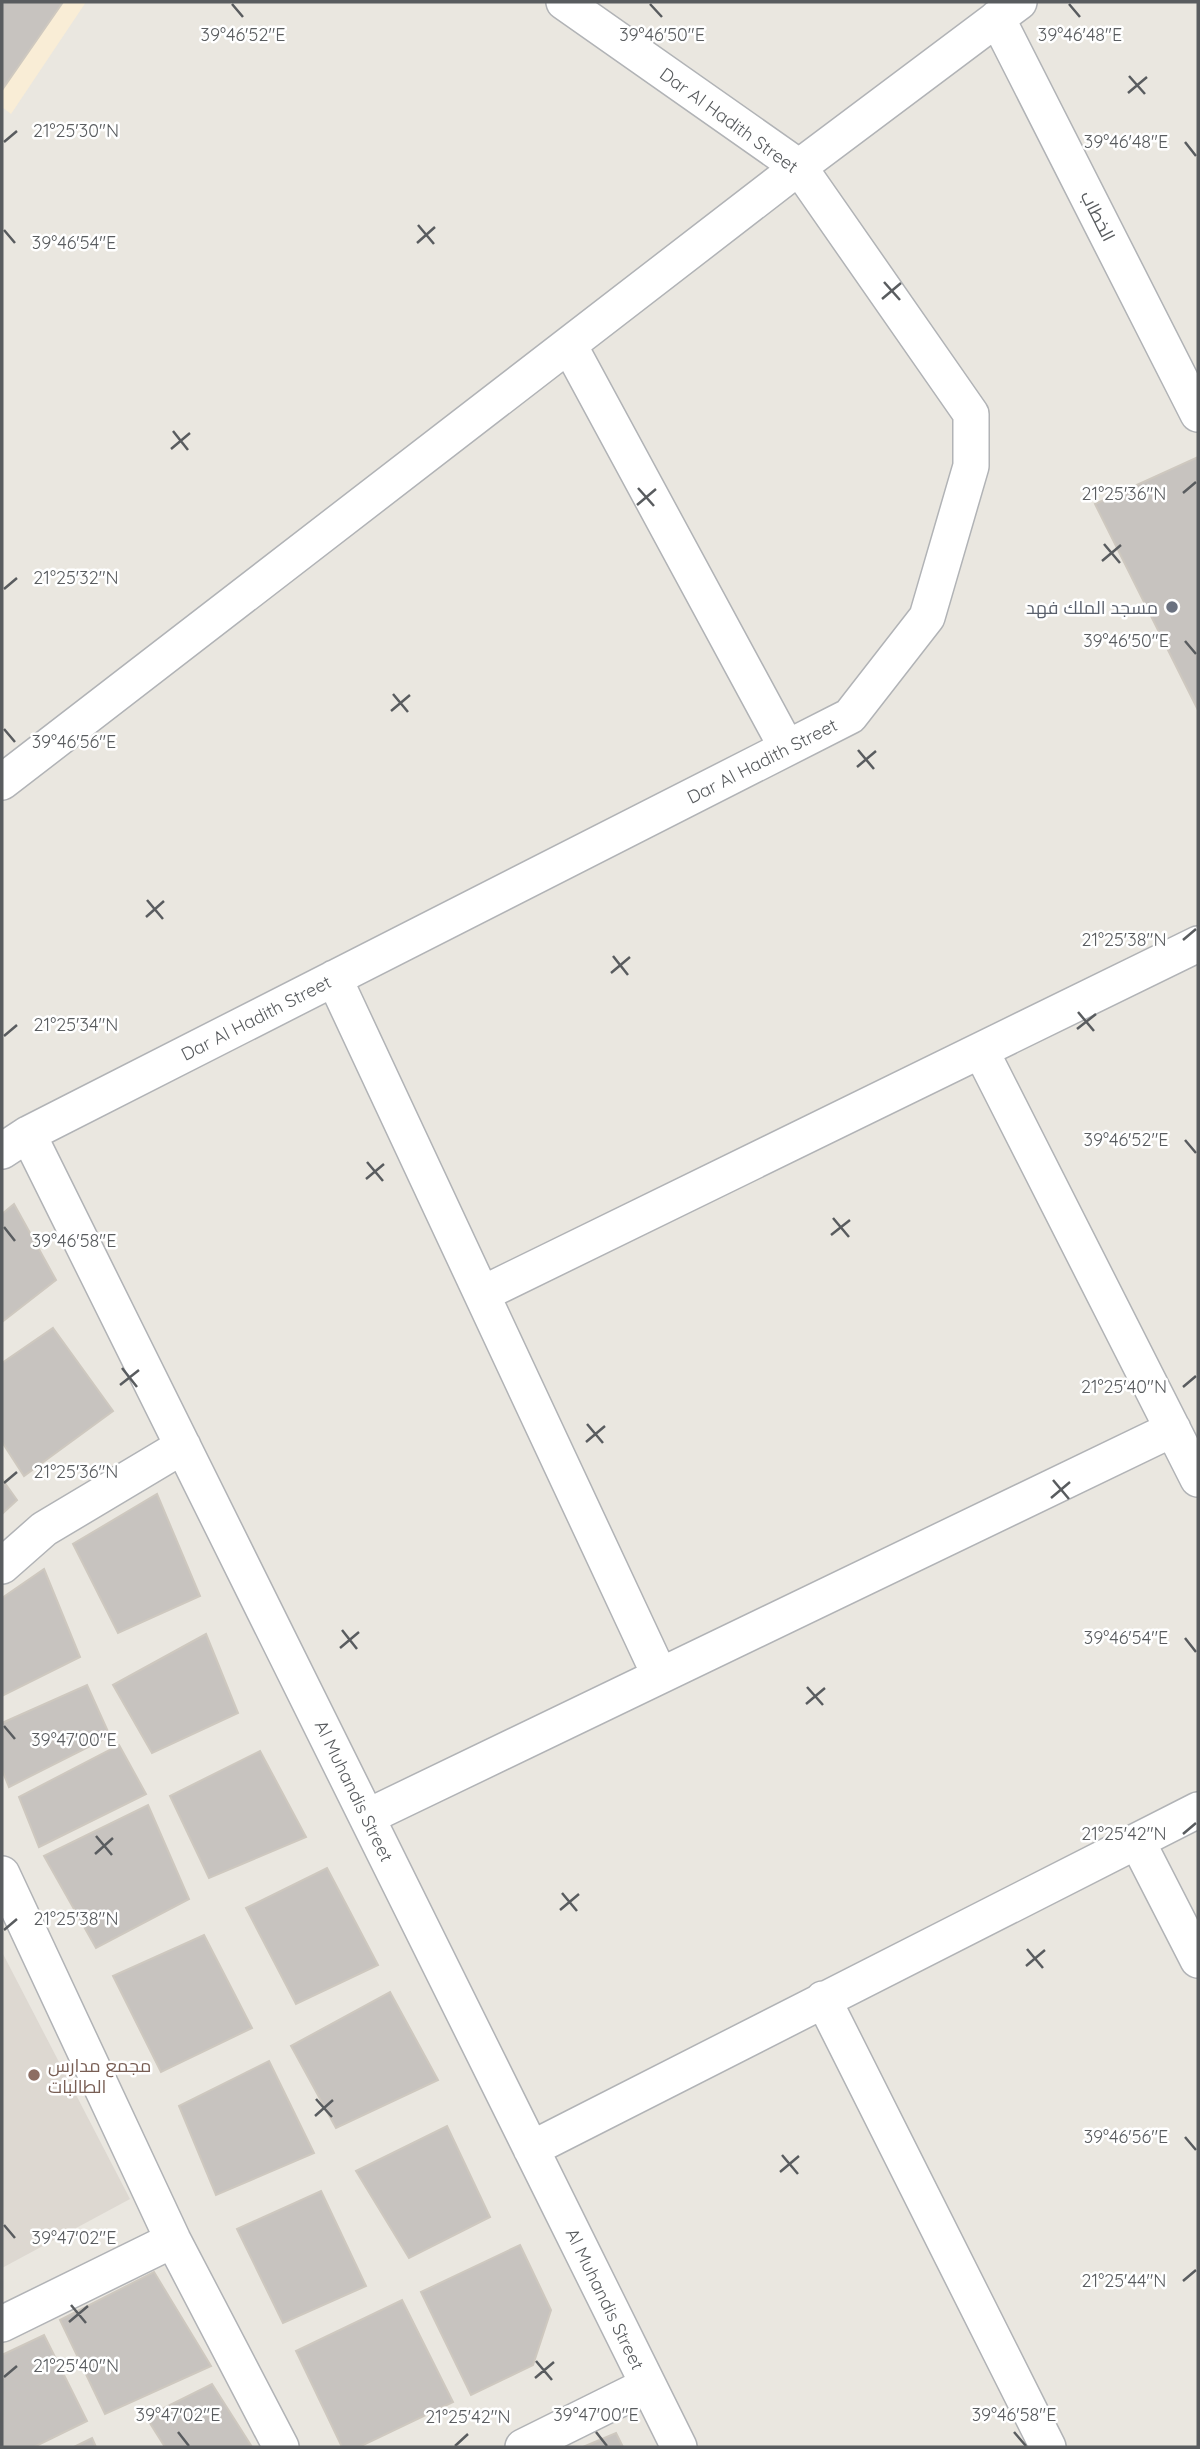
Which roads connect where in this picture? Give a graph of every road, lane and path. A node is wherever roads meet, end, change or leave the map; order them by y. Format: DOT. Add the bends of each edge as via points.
graph roads {
  1 [pos="564,2"];
  2 [pos="1008,10"];
  3 [pos="799,167"];
  4 [pos="569,345"];
  5 [pos="1198,414"];
  6 [pos="787,748"];
  7 [pos="2,782"];
  8 [pos="1198,944"];
  9 [pos="334,978"];
  10 [pos="981,1051"];
  11 [pos="15,1143"];
  12 [pos="482,1294"];
  13 [pos="1173,1429"];
  14 [pos="183,1446"];
  15 [pos="1198,1479"];
  16 [pos="2,1566"];
  17 [pos="660,1676"];
  18 [pos="1198,1810"];
  19 [pos="367,1817"];
  20 [pos="1137,1841"];
  21 [pos="2,1874"];
  22 [pos="1198,1960"];
  23 [pos="822,1999"];
  24 [pos="531,2149"];
  25 [pos="173,2239"];
  26 [pos="2,2324"];
  27 [pos="648,2385"];
  28 [pos="281,2447"];
  29 [pos="523,2447"];
  30 [pos="679,2447"];
  31 [pos="1048,2447"];
  1 -- 3 [label="street, Dar Al Hadith Street"];
  2 -- 3 [label="street"];
  2 -- 5 [label="street, الخطاب"];
  3 -- 4 [label="street"];
  3 -- 6 [label="street, Dar Al Hadith Street" via="971,414 971,466 927,617 850,716"];
  4 -- 6 [label="street"];
  4 -- 7 [label="street"];
  6 -- 9 [label="street, Dar Al Hadith Street"];
  8 -- 10 [label="street"];
  9 -- 11 [label="street, Dar Al Hadith Street"];
  9 -- 12 [label="street"];
  10 -- 12 [label="street"];
  10 -- 13 [label="street"];
  11 -- 14 [label="street, Al Muhandis Street"];
  12 -- 17 [label="street"];
  13 -- 15 [label="street"];
  13 -- 17 [label="street"];
  14 -- 16 [label="street" via="44,1529"];
  14 -- 19 [label="street, Al Muhandis Street"];
  17 -- 19 [label="street"];
  18 -- 20 [label="street"];
  19 -- 24 [label="street, Al Muhandis Street"];
  20 -- 22 [label="street"];
  20 -- 23 [label="street"];
  21 -- 25 [label="street"];
  23 -- 24 [label="street"];
  23 -- 31 [label="street"];
  24 -- 27 [label="street, Al Muhandis Street"];
  25 -- 26 [label="street"];
  25 -- 28 [label="street"];
  27 -- 29 [label="street"];
  27 -- 30 [label="street, Al Muhandis Street"];
}
